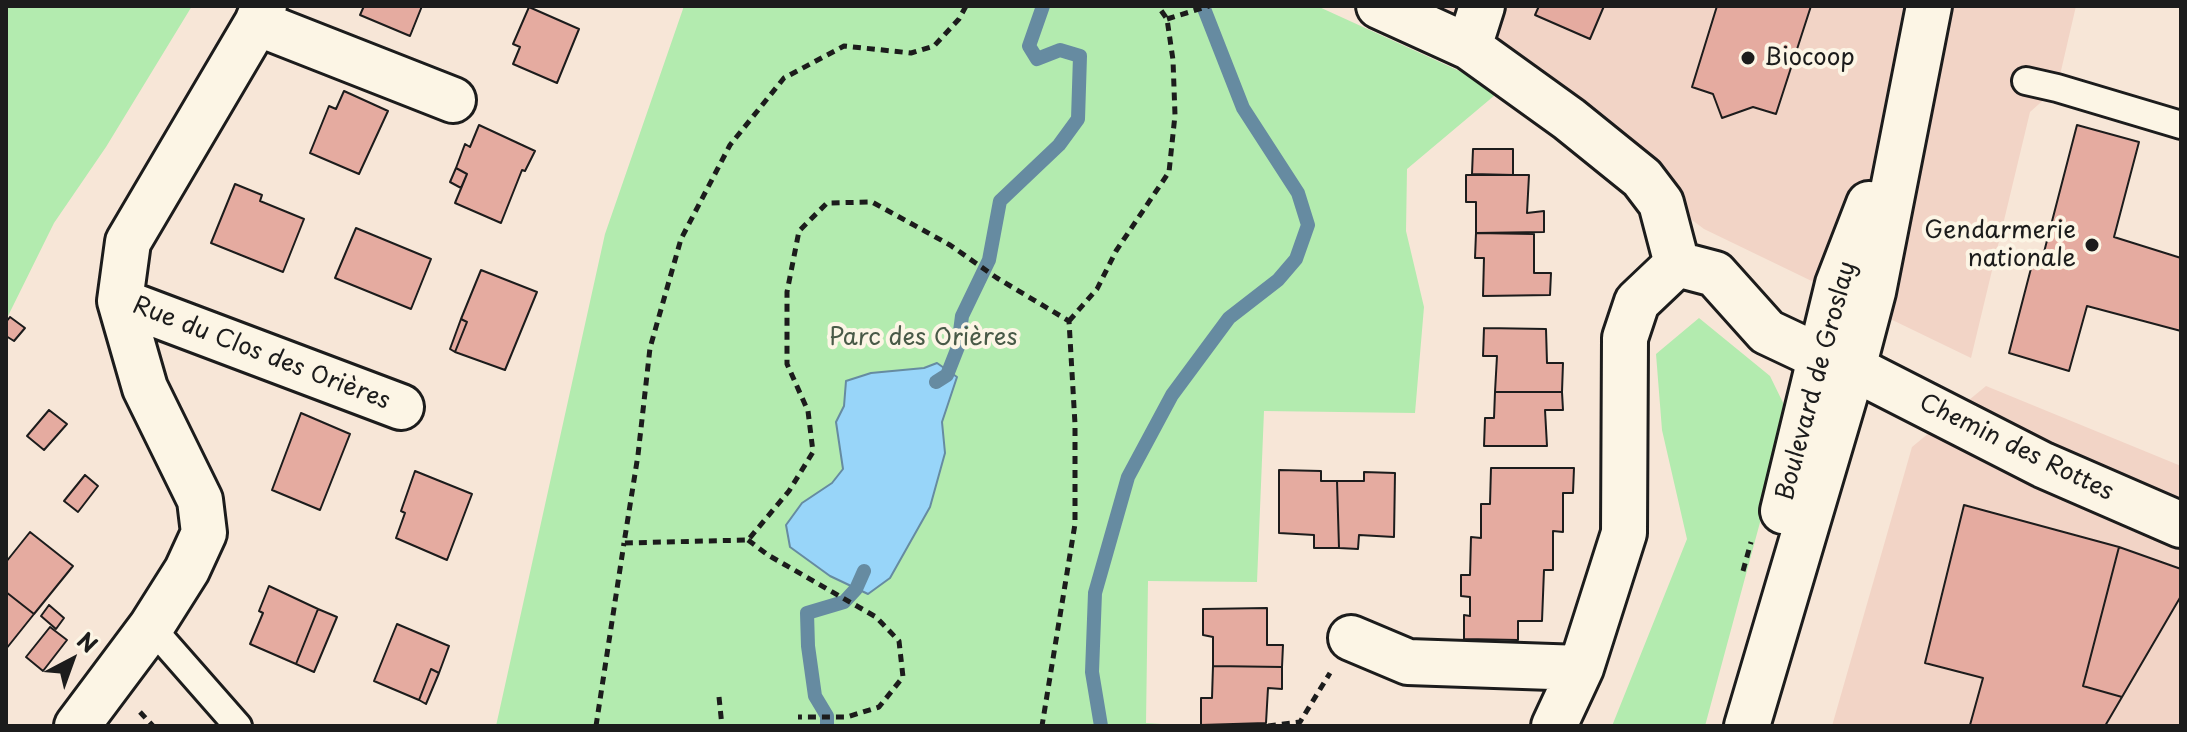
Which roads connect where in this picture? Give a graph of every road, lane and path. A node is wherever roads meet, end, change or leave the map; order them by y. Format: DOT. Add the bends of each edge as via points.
graph roads {
  1 [pos="966,6"];
  2 [pos="1158,6"];
  3 [pos="1209,6"];
  4 [pos="1379,6"];
  5 [pos="1929,6"];
  6 [pos="260,15"];
  7 [pos="1167,19"];
  8 [pos="1475,26"];
  9 [pos="2026,81"];
  10 [pos="453,100"];
  11 [pos="2181,125"];
  12 [pos="1677,264"];
  13 [pos="120,301"];
  14 [pos="1069,321"];
  15 [pos="1837,362"];
  16 [pos="401,407"];
  17 [pos="2181,525"];
  18 [pos="748,540"];
  19 [pos="624,543"];
  20 [pos="151,627"];
  21 [pos="1351,638"];
  22 [pos="1581,668"];
  23 [pos="719,697"];
  24 [pos="798,717"];
  25 [pos="77,726"];
  26 [pos="238,726"];
  27 [pos="596,726"];
  28 [pos="722,726"];
  29 [pos="1042,726"];
  30 [pos="1268,726"];
  31 [pos="1554,726"];
  32 [pos="1747,726"];
  1 -- 19 [label="path" via="934,46 911,53 844,46 784,78 730,145 681,239 650,348"];
  2 -- 7 [label="path"];
  3 -- 7 [label="path"];
  4 -- 8 [label="street"];
  5 -- 15 [label="street, Boulevard de Groslay" via="1873,292"];
  6 -- 10 [label="street, Rue du Clos des Orières"];
  6 -- 13 [label="street, Rue du Clos des Orières" via="128,242"];
  7 -- 14 [label="path" via="1175,115 1169,172 1097,289"];
  8 -- 12 [label="street" via="1569,119 1642,178 1661,203"];
  9 -- 11 [label="lane"];
  12 -- 15 [label="street, Chemin des Rottes" via="1715,274 1767,332"];
  12 -- 22 [label="street" via="1637,302 1625,338 1624,533"];
  13 -- 16 [label="street, Rue du Clos des Orières"];
  13 -- 20 [label="street, Rue du Clos des Orières" via="145,388 200,500 203,522 204,533 187,570"];
  14 -- 18 [label="path" via="872,202 827,203 799,231 787,292 787,364 808,411 813,452"];
  14 -- 29 [label="path" via="1075,524"];
  15 -- 17 [label="street, Chemin des Rottes" via="2043,465"];
  15 -- 32 [label="street, Boulevard de Groslay"];
  18 -- 19 [label="path"];
  18 -- 24 [label="path" via="876,617 899,641 903,677 879,707 847,717"];
  19 -- 27 [label="path"];
  20 -- 25 [label="street, Rue du Clos des Orières"];
  20 -- 26 [label="lane"];
  21 -- 22 [label="street" via="1408,662"];
  21 -- 30 [label="path" via="1300,722"];
  22 -- 31 [label="street"];
  23 -- 28 [label="path"];
}
